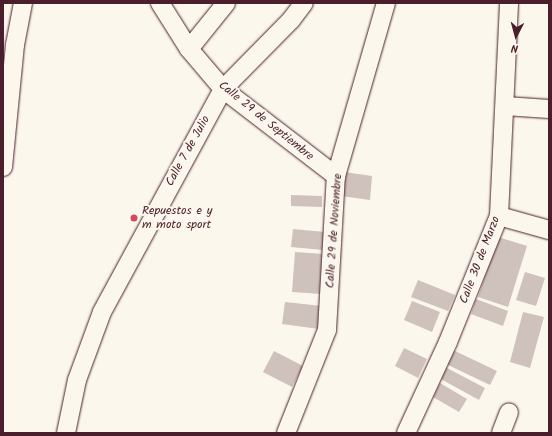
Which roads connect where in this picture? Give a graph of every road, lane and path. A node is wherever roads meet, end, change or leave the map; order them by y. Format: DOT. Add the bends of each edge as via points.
graph roads {
  1 [pos="23,3"];
  2 [pos="160,3"];
  3 [pos="226,3"];
  4 [pos="304,3"];
  5 [pos="386,3"];
  6 [pos="509,3"];
  7 [pos="189,49"];
  8 [pos="223,89"];
  9 [pos="505,106"];
  10 [pos="549,109"];
  11 [pos="3,167"];
  12 [pos="336,176"];
  13 [pos="499,216"];
  14 [pos="549,230"];
  15 [pos="509,412"];
  16 [pos="66,433"];
  17 [pos="286,433"];
  18 [pos="406,433"];
  19 [pos="501,433"];
  1 -- 11 [label="street" via="15,44"];
  2 -- 7 [label="street, Calle 29 de Septiembre"];
  3 -- 7 [label="street"];
  4 -- 8 [label="street, Calle 7 de Julio" via="291,20"];
  5 -- 12 [label="street, Calle 29 de Noviembre"];
  6 -- 9 [label="street, Calle 30 de Marzo"];
  7 -- 8 [label="street, Calle 29 de Septiembre"];
  8 -- 12 [label="street, Calle 29 de Septiembre"];
  8 -- 16 [label="street, Calle 7 de Julio" via="102,312 77,380"];
  9 -- 10 [label="street"];
  9 -- 13 [label="street, Calle 30 de Marzo"];
  12 -- 17 [label="street, Calle 29 de Noviembre" via="328,330"];
  13 -- 14 [label="street"];
  13 -- 18 [label="street, Calle 30 de Marzo" via="448,342"];
  15 -- 19 [label="street"];
}
